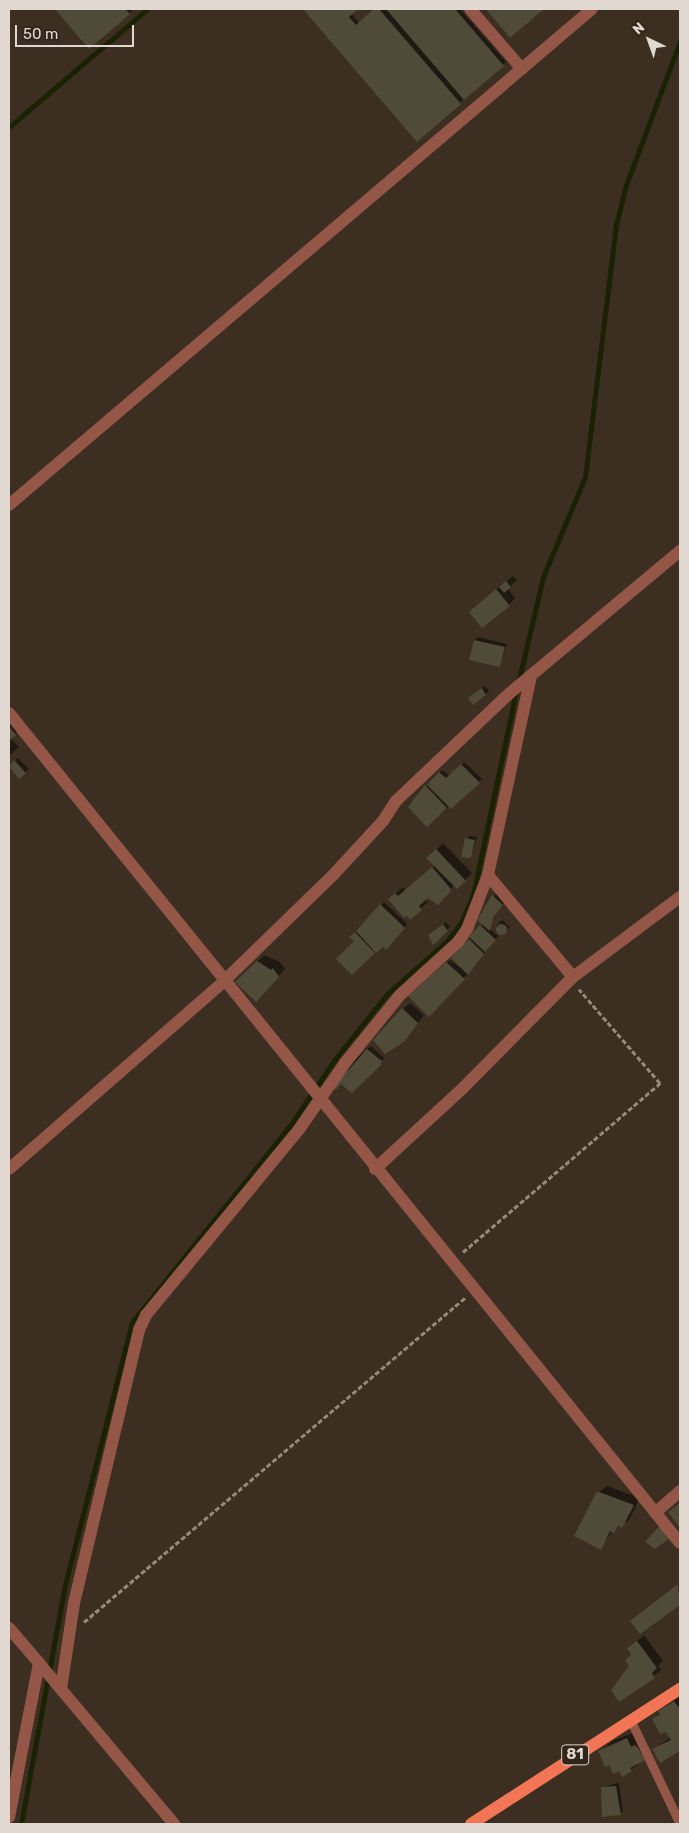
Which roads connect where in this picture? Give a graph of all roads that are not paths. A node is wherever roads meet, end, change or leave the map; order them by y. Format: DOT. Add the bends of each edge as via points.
graph roads {
  1 [pos="470,9"];
  2 [pos="592,9"];
  3 [pos="522,70"];
  4 [pos="9,505"];
  5 [pos="680,551"];
  6 [pos="528,679"];
  7 [pos="9,713"];
  8 [pos="488,875"];
  9 [pos="680,896"];
  10 [pos="573,977"];
  11 [pos="223,982"];
  12 [pos="315,1094"];
  13 [pos="376,1168"];
  14 [pos="9,1169"];
  15 [pos="680,1491"];
  16 [pos="656,1512"];
  17 [pos="680,1542"];
  18 [pos="9,1628"];
  19 [pos="40,1665"];
  20 [pos="57,1684"];
  21 [pos="680,1689"];
  22 [pos="630,1720"];
  23 [pos="9,1817"];
  24 [pos="174,1824"];
  25 [pos="471,1824"];
  26 [pos="680,1824"];
  1 -- 3 [label="street"];
  2 -- 3 [label="street"];
  3 -- 4 [label="street"];
  5 -- 6 [label="street"];
  6 -- 8 [label="street"];
  6 -- 11 [label="street" via="510,692 396,801 383,821 334,874"];
  7 -- 11 [label="street"];
  8 -- 10 [label="street"];
  8 -- 12 [label="street" via="467,929 458,942 400,995"];
  9 -- 10 [label="street"];
  10 -- 13 [label="street" via="462,1089"];
  11 -- 12 [label="street"];
  11 -- 14 [label="street"];
  12 -- 13 [label="street"];
  12 -- 20 [label="street" via="146,1315 139,1330"];
  13 -- 16 [label="street"];
  15 -- 16 [label="street"];
  16 -- 17 [label="street"];
  18 -- 19 [label="street"];
  19 -- 20 [label="street"];
  19 -- 23 [label="street"];
  20 -- 24 [label="street"];
  21 -- 22 [label="main road, 81"];
  22 -- 25 [label="main road, 81"];
  22 -- 26 [label="lane"];
}
